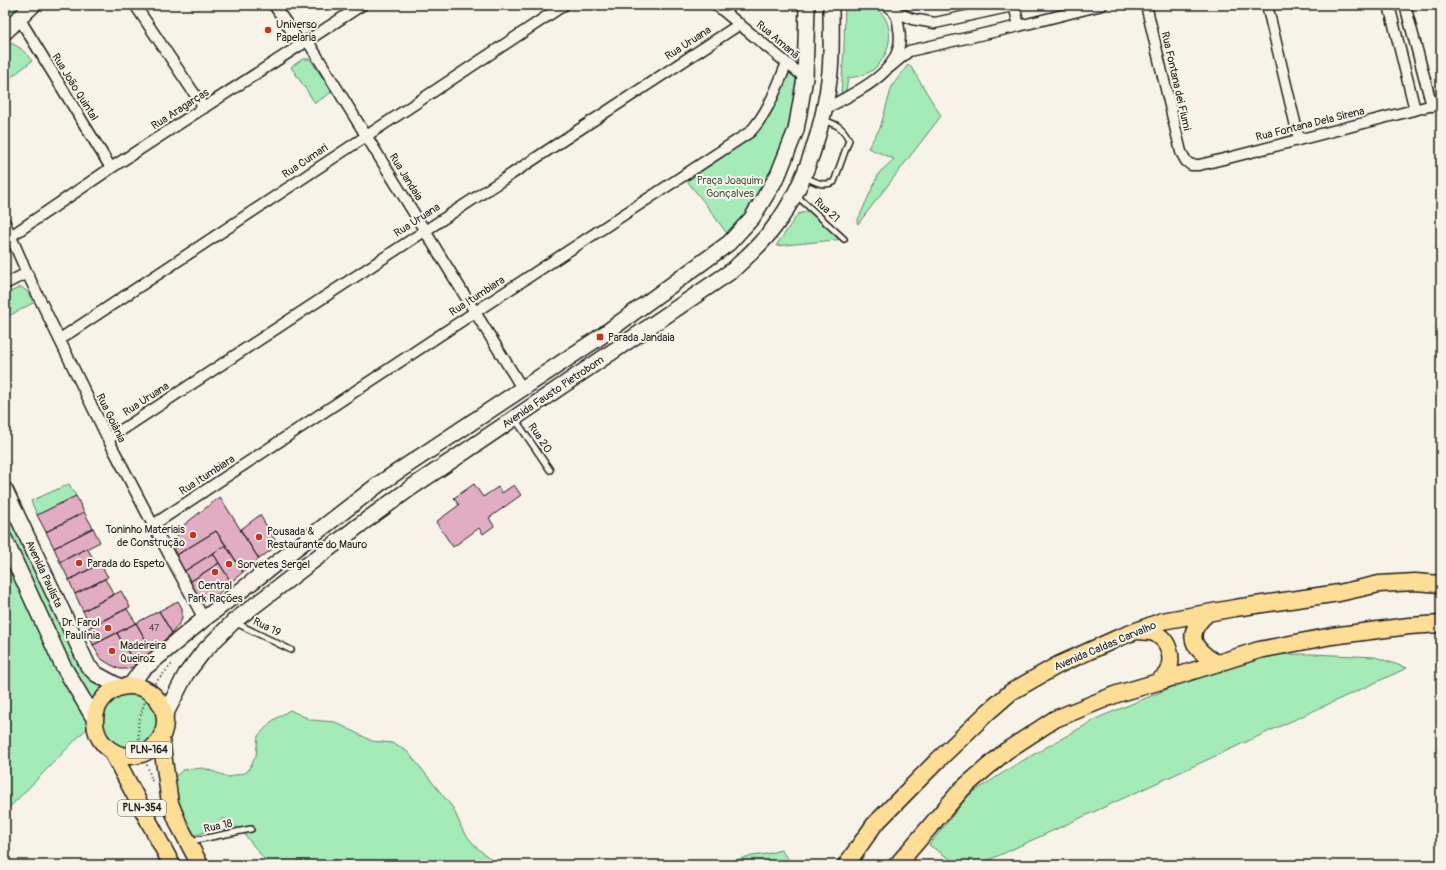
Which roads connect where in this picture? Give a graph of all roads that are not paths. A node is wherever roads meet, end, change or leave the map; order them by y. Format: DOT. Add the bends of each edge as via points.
graph roads {
  1 [pos="33,5"];
  2 [pos="135,5"];
  3 [pos="274,5"];
  4 [pos="362,5"];
  5 [pos="564,5"];
  6 [pos="716,5"];
  7 [pos="808,5"];
  8 [pos="831,5"];
  9 [pos="1015,5"];
  10 [pos="1102,5"];
  11 [pos="1146,5"];
  12 [pos="1267,5"];
  13 [pos="1389,5"];
  14 [pos="1405,5"];
  15 [pos="891,8"];
  16 [pos="19,18"];
  17 [pos="740,24"];
  18 [pos="1019,26"];
  19 [pos="5,32"];
  20 [pos="304,42"];
  21 [pos="787,63"];
  22 [pos="890,67"];
  23 [pos="805,78"];
  24 [pos="1436,104"];
  25 [pos="204,108"];
  26 [pos="1416,110"];
  27 [pos="823,114"];
  28 [pos="366,135"];
  29 [pos="1299,139"];
  30 [pos="1186,161"];
  31 [pos="111,168"];
  32 [pos="803,176"];
  33 [pos="796,194"];
  34 [pos="5,223"];
  35 [pos="424,230"];
  36 [pos="12,236"];
  37 [pos="844,239"];
  38 [pos="27,273"];
  39 [pos="5,284"];
  40 [pos="476,312"];
  41 [pos="60,339"];
  42 [pos="522,388"];
  43 [pos="515,418"];
  44 [pos="108,438"];
  45 [pos="550,470"];
  46 [pos="5,490"];
  47 [pos="153,525"];
  48 [pos="5,540"];
  49 [pos="1441,584"];
  50 [pos="1208,613"];
  51 [pos="204,619"];
  52 [pos="234,622"];
  53 [pos="1441,624"];
  54 [pos="1136,631"];
  55 [pos="291,650"];
  56 [pos="1218,664"];
  57 [pos="1158,682"];
  58 [pos="125,687"];
  59 [pos="165,716"];
  60 [pos="95,720"];
  61 [pos="160,739"];
  62 [pos="111,750"];
  63 [pos="251,829"];
  64 [pos="188,842"];
  65 [pos="172,865"];
  66 [pos="200,865"];
  67 [pos="846,865"];
  68 [pos="897,865"];
  1 -- 16 [label="main road"];
  2 -- 25 [label="street"];
  3 -- 20 [label="street, Rua Jandaia"];
  4 -- 20 [label="street, Rua Aragarças"];
  5 -- 28 [label="street, Rua Cumari"];
  6 -- 17 [label="street, Rua Amanã"];
  7 -- 23 [label="main road, Avenida Fausto Pietrobom"];
  8 -- 27 [label="main road, Avenida Fausto Pietrobom / PLN-164" via="830,72"];
  9 -- 15 [label="street" via="935,22 912,19"];
  9 -- 18 [label="street"];
  10 -- 18 [label="street"];
  11 -- 30 [label="street, Rua Fontana dei Fiumi" via="1181,152"];
  12 -- 29 [label="street"];
  13 -- 26 [label="street"];
  14 -- 24 [label="street"];
  15 -- 22 [label="street" via="900,36 897,52"];
  16 -- 19 [label="main road"];
  16 -- 31 [label="street, Rua João Quintal"];
  17 -- 21 [label="street, Rua Amanã"];
  17 -- 35 [label="street, Rua Uruana"];
  18 -- 22 [label="street" via="909,51"];
  20 -- 25 [label="street, Rua Aragarças"];
  20 -- 28 [label="street, Rua Jandaia"];
  21 -- 23 [label="street, Rua Amanã"];
  21 -- 40 [label="street, Rua Itumbiara" via="764,114 750,132"];
  22 -- 27 [label="street" via="876,80"];
  23 -- 42 [label="main road, Avenida Fausto Pietrobom" via="796,130 778,175 752,218 722,248 600,336"];
  24 -- 26 [label="street, Rua Fontana Dela Sirena"];
  25 -- 31 [label="street, Rua Aragarças"];
  26 -- 29 [label="street, Rua Fontana Dela Sirena"];
  27 -- 32 [label="main road, Avenida Fausto Pietrobom / PLN-164"];
  27 -- 32 [label="lane" via="839,126 849,140 834,182 821,184"];
  28 -- 35 [label="street, Rua Jandaia"];
  28 -- 41 [label="street, Rua Cumari"];
  29 -- 30 [label="street, Rua Fontana Dela Sirena" via="1199,165 1191,165"];
  31 -- 36 [label="street, Rua Aragarças"];
  32 -- 33 [label="main road, Avenida Fausto Pietrobom / PLN-164"];
  33 -- 37 [label="lane, Rua 21"];
  33 -- 43 [label="main road, Avenida Fausto Pietrobom / PLN-164" via="759,245 732,270"];
  34 -- 36 [label="street, Rua Goiânia"];
  35 -- 40 [label="street, Rua Jandaia"];
  35 -- 44 [label="street, Rua Uruana"];
  36 -- 38 [label="street, Rua Goiânia"];
  38 -- 39 [label="street"];
  38 -- 41 [label="street, Rua Goiânia"];
  40 -- 42 [label="street, Rua Jandaia"];
  40 -- 47 [label="street, Rua Itumbiara"];
  41 -- 44 [label="street, Rua Goiânia"];
  42 -- 51 [label="main road, Avenida Fausto Pietrobom" via="379,484"];
  43 -- 45 [label="lane, Rua 20"];
  43 -- 52 [label="main road, Avenida Fausto Pietrobom / PLN-164" via="405,491"];
  44 -- 47 [label="street, Rua Goiânia"];
  46 -- 58 [label="main road, Avenida Paulista" via="88,666 96,674"];
  47 -- 51 [label="street, Rua Goiânia"];
  48 -- 60 [label="main road, Avenida Paulista / PLN-354" via="62,664"];
  49 -- 50 [label="main road, Avenida Caldas Carvalho" via="1379,584 1339,593"];
  50 -- 54 [label="main road, Avenida Caldas Carvalho" via="1162,622"];
  50 -- 56 [label="main road" via="1199,620 1194,631 1194,644 1203,655"];
  51 -- 58 [label="main road, Avenida Fausto Pietrobom"];
  52 -- 55 [label="lane, Rua 19"];
  52 -- 59 [label="main road, Avenida Fausto Pietrobom / PLN-164" via="203,652 186,674"];
  53 -- 56 [label="main road" via="1332,636 1259,650"];
  54 -- 57 [label="main road" via="1155,633 1169,648 1170,662 1167,672"];
  54 -- 67 [label="main road, Avenida Caldas Carvalho" via="1058,665 1012,692 936,762 874,825"];
  56 -- 57 [label="main road"];
  57 -- 68 [label="main road" via="1117,694 1055,719 1006,751 962,789"];
  58 -- 59 [label="main road" via="140,687 148,691 159,702"];
  58 -- 60 [label="main road" via="110,692 102,700"];
  59 -- 61 [label="main road, PLN-164"];
  60 -- 62 [label="main road, PLN-354" via="99,737"];
  61 -- 62 [label="main road, PLN-164" via="151,749 139,755 124,756"];
  61 -- 64 [label="main road, PLN-354" via="170,803"];
  62 -- 65 [label="main road, PLN-354"];
  63 -- 64 [label="lane, Rua 18"];
  64 -- 66 [label="main road, PLN-354"];
}
